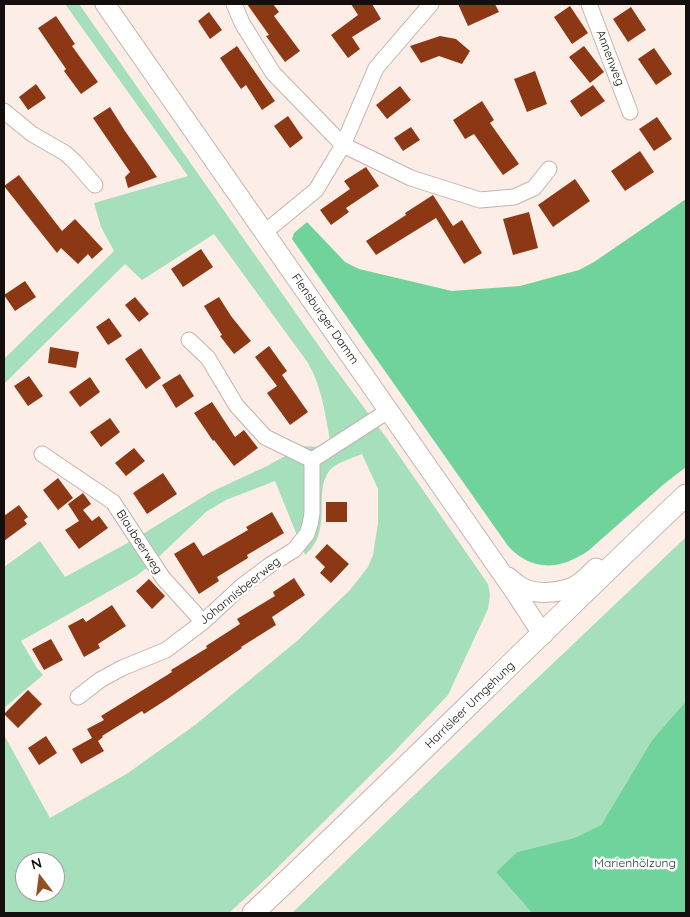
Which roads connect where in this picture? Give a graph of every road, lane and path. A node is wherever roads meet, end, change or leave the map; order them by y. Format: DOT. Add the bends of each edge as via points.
graph roads {
  1 [pos="105,4"];
  2 [pos="234,4"];
  3 [pos="430,4"];
  4 [pos="589,4"];
  5 [pos="4,111"];
  6 [pos="630,112"];
  7 [pos="343,145"];
  8 [pos="549,169"];
  9 [pos="95,185"];
  10 [pos="265,232"];
  11 [pos="189,340"];
  12 [pos="388,411"];
  13 [pos="42,454"];
  14 [pos="312,460"];
  15 [pos="686,495"];
  16 [pos="668,512"];
  17 [pos="499,570"];
  18 [pos="203,622"];
  19 [pos="543,634"];
  20 [pos="78,697"];
  21 [pos="253,913"];
  1 -- 10 [label="street, Flensburger Damm"];
  2 -- 7 [label="street" via="273,73"];
  3 -- 7 [label="street" via="376,68"];
  4 -- 6 [label="street, Annenweg"];
  5 -- 9 [label="street" via="32,134 65,153"];
  7 -- 8 [label="street" via="411,178 480,200 514,197 534,188"];
  7 -- 10 [label="street" via="316,190"];
  10 -- 12 [label="street, Flensburger Damm"];
  11 -- 14 [label="street" via="208,358 236,405 265,437"];
  12 -- 14 [label="street"];
  12 -- 17 [label="street, Flensburger Damm"];
  13 -- 18 [label="street, Blaubeerweg" via="113,502 163,578"];
  14 -- 18 [label="street, Johannisbeerweg" via="312,514 307,534 294,550 256,575"];
  15 -- 16 [label="main road, Harrisleer Umgehung"];
  16 -- 17 [label="street" via="634,531 572,588 536,592 520,587"];
  16 -- 19 [label="main road, Harrisleer Umgehung"];
  17 -- 19 [label="street, Flensburger Damm"];
  18 -- 20 [label="street, Johannisbeerweg" via="166,650 122,668"];
  19 -- 21 [label="main road, Harrisleer Umgehung"];
}
